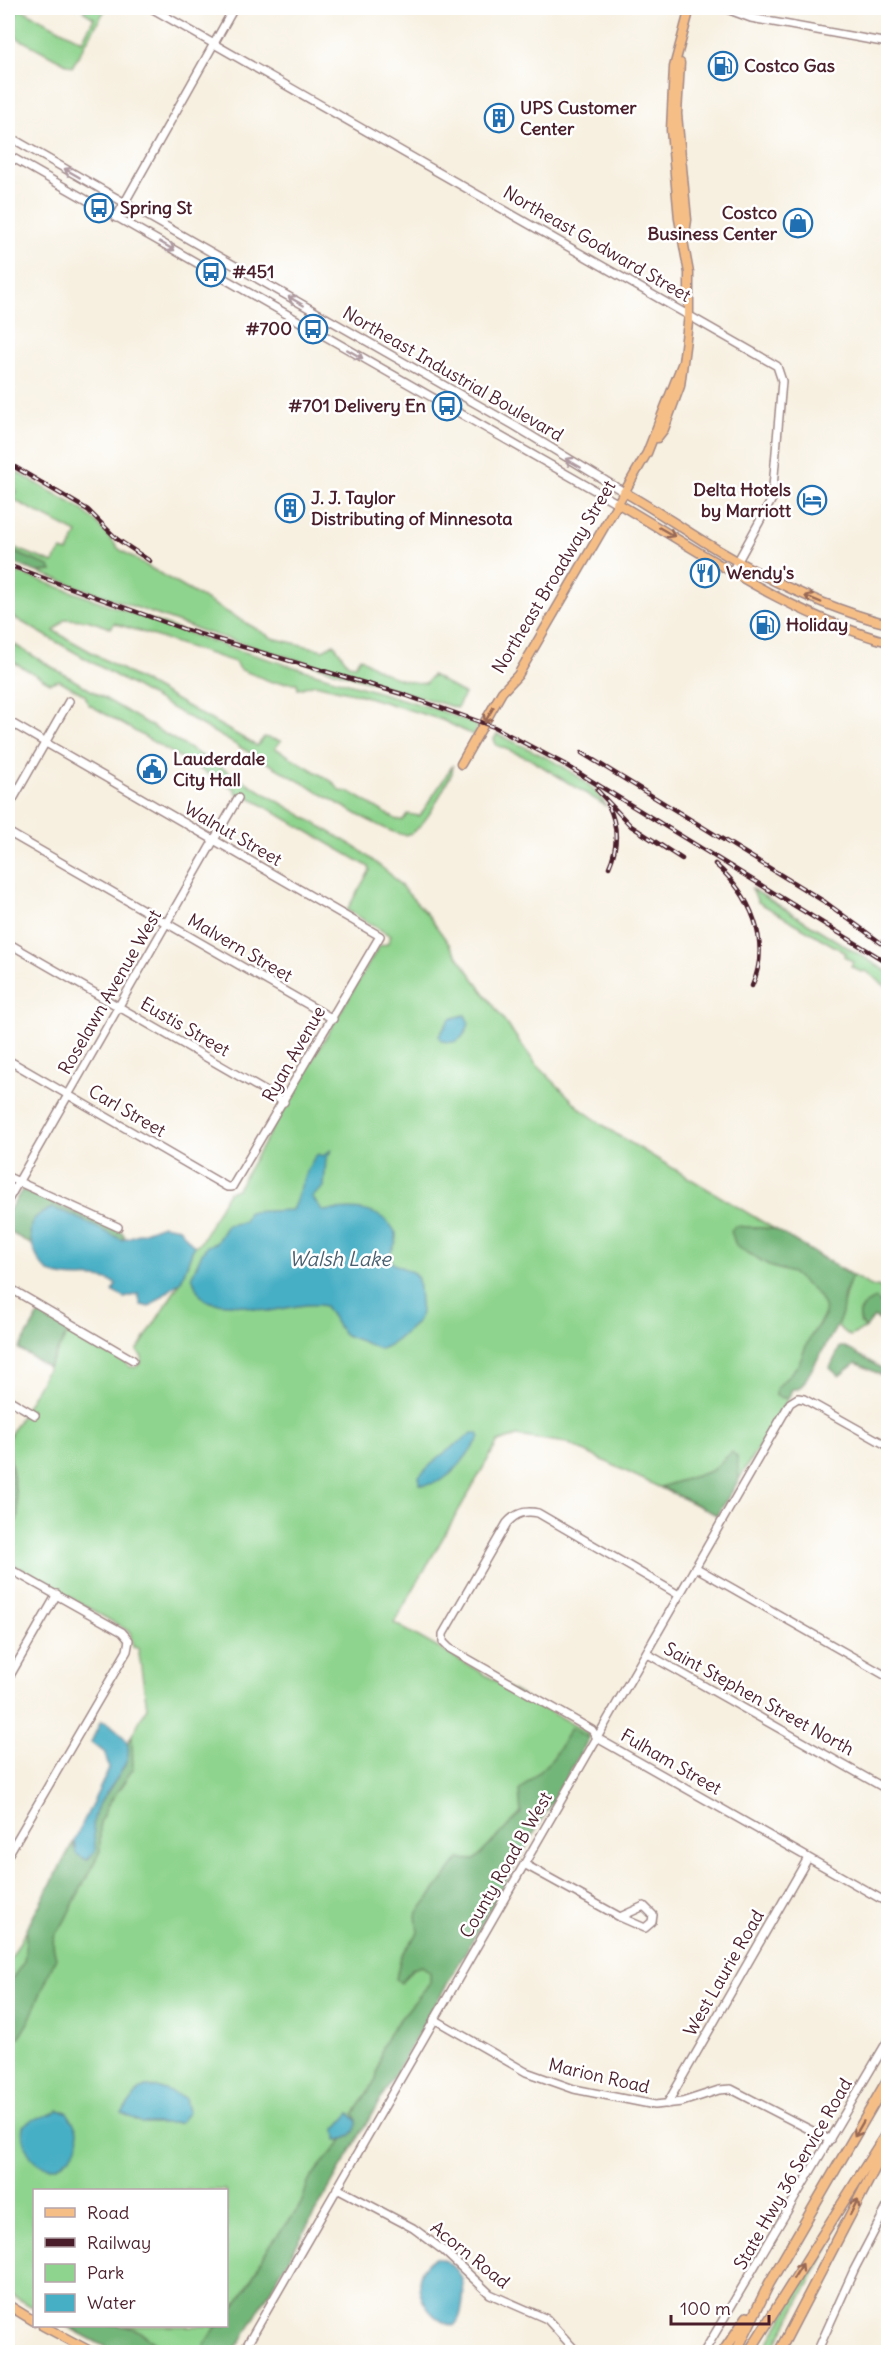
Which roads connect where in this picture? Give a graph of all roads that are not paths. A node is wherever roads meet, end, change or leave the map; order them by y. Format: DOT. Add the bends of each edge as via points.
graph roads {
  1 [pos="151,8"];
  2 [pos="234,8"];
  3 [pos="690,8"];
  4 [pos="724,8"];
  5 [pos="888,42"];
  6 [pos="214,43"];
  7 [pos="8,136"];
  8 [pos="8,155"];
  9 [pos="124,203"];
  10 [pos="116,218"];
  11 [pos="689,315"];
  12 [pos="624,492"];
  13 [pos="617,503"];
  14 [pos="738,561"];
  15 [pos="733,570"];
  16 [pos="888,624"];
  17 [pos="888,642"];
  18 [pos="69,701"];
  19 [pos="8,721"];
  20 [pos="45,742"];
  21 [pos="462,761"];
  22 [pos="238,798"];
  23 [pos="8,808"];
  24 [pos="8,832"];
  25 [pos="214,840"];
  26 [pos="167,924"];
  27 [pos="380,936"];
  28 [pos="8,943"];
  29 [pos="119,1007"];
  30 [pos="333,1019"];
  31 [pos="8,1060"];
  32 [pos="69,1095"];
  33 [pos="284,1102"];
  34 [pos="8,1177"];
  35 [pos="18,1182"];
  36 [pos="232,1186"];
  37 [pos="8,1200"];
  38 [pos="118,1227"];
  39 [pos="8,1287"];
  40 [pos="133,1360"];
  41 [pos="8,1399"];
  42 [pos="35,1415"];
  43 [pos="888,1446"];
  44 [pos="695,1567"];
  45 [pos="8,1568"];
  46 [pos="57,1594"];
  47 [pos="679,1596"];
  48 [pos="646,1653"];
  49 [pos="888,1677"];
  50 [pos="8,1679"];
  51 [pos="597,1738"];
  52 [pos="888,1790"];
  53 [pos="8,1855"];
  54 [pos="808,1858"];
  55 [pos="524,1864"];
  56 [pos="888,1903"];
  57 [pos="620,1917"];
  58 [pos="434,2019"];
  59 [pos="888,2040"];
  60 [pos="888,2079"];
  61 [pos="667,2104"];
  62 [pos="888,2131"];
  63 [pos="830,2140"];
  64 [pos="888,2143"];
  65 [pos="337,2188"];
  66 [pos="888,2205"];
  67 [pos="769,2284"];
  68 [pos="8,2305"];
  69 [pos="33,2320"];
  70 [pos="47,2327"];
  71 [pos="725,2351"];
  72 [pos="92,2352"];
  73 [pos="243,2352"];
  74 [pos="577,2352"];
  75 [pos="704,2352"];
  76 [pos="736,2352"];
  77 [pos="749,2352"];
  78 [pos="779,2352"];
  79 [pos="817,2352"];
  1 -- 6 [label="street, Northeast Godward Street"];
  2 -- 6 [label="street"];
  3 -- 11 [label="main road, Northeast Broadway Street" via="674,67 671,130 679,219 689,273"];
  4 -- 5 [label="street" via="751,18"];
  6 -- 9 [label="street"];
  6 -- 11 [label="street, Northeast Godward Street"];
  9 -- 7 [label="street, Northeast Industrial Boulevard, one-way"];
  8 -- 10 [label="street, Northeast Industrial Boulevard"];
  9 -- 10 [label="street"];
  12 -- 9 [label="street, Northeast Industrial Boulevard, one-way"];
  10 -- 13 [label="street, Northeast Industrial Boulevard, one-way"];
  11 -- 12 [label="main road, Northeast Broadway Street" via="683,362 652,442"];
  11 -- 14 [label="street, Northeast Godward Street" via="772,362 782,374 772,499"];
  12 -- 13 [label="main road, Northeast Broadway Street"];
  12 -- 14 [label="main road, Northeast Industrial Boulevard"];
  13 -- 15 [label="main road, Northeast Industrial Boulevard, one-way"];
  13 -- 21 [label="main road, Northeast Broadway Street, one-way" via="518,675 502,692"];
  14 -- 15 [label="street, Northeast Godward Street"];
  16 -- 14 [label="main road, Northeast Industrial Boulevard, one-way" via="812,599"];
  15 -- 17 [label="main road, Northeast Industrial Boulevard" via="807,610"];
  18 -- 20 [label="street"];
  19 -- 20 [label="street, Walnut Street"];
  20 -- 23 [label="street"];
  20 -- 25 [label="street, Walnut Street"];
  22 -- 25 [label="street, Roselawn Avenue West"];
  24 -- 26 [label="street, Malvern Street"];
  25 -- 26 [label="street, Roselawn Avenue West"];
  25 -- 27 [label="street, Walnut Street"];
  26 -- 29 [label="street, Roselawn Avenue West"];
  26 -- 30 [label="street, Malvern Street"];
  27 -- 30 [label="street, Ryan Avenue"];
  28 -- 29 [label="street, Eustis Street"];
  29 -- 32 [label="street, Roselawn Avenue West"];
  29 -- 33 [label="street, Eustis Street"];
  30 -- 33 [label="street, Ryan Avenue"];
  31 -- 32 [label="street, Carl Street"];
  32 -- 35 [label="street, Roselawn Avenue West"];
  32 -- 36 [label="street, Carl Street" via="227,1187"];
  33 -- 36 [label="street, Ryan Avenue"];
  34 -- 35 [label="street"];
  35 -- 37 [label="street, Roselawn Avenue West"];
  35 -- 38 [label="street"];
  39 -- 40 [label="street"];
  41 -- 42 [label="street"];
  43 -- 44 [label="street, County Road B West" via="801,1398 790,1403"];
  44 -- 47 [label="street, County Road B West"];
  44 -- 49 [label="street"];
  45 -- 46 [label="street"];
  46 -- 50 [label="street"];
  46 -- 53 [label="street" via="122,1632 129,1640 127,1651"];
  47 -- 48 [label="street, County Road B West"];
  47 -- 51 [label="street, Fulham Street" via="538,1513 521,1512 507,1523 443,1634 443,1642 592,1730"];
  48 -- 51 [label="street, County Road B West"];
  48 -- 52 [label="street, Saint Stephen Street North"];
  51 -- 54 [label="street, Fulham Street"];
  51 -- 55 [label="street, County Road B West"];
  54 -- 56 [label="street, Fulham Street"];
  54 -- 61 [label="street, West Laurie Road"];
  55 -- 57 [label="street"];
  55 -- 58 [label="street, County Road B West"];
  58 -- 61 [label="street, Marion Road" via="542,2079 629,2101"];
  58 -- 65 [label="street, County Road B West"];
  59 -- 63 [label="street, State Hwy 36 Service Road"];
  60 -- 67 [label="highway, one-way"];
  61 -- 63 [label="street, Marion Road" via="731,2089"];
  77 -- 62 [label="highway, one-way"];
  63 -- 75 [label="street, State Hwy 36 Service Road"];
  78 -- 64 [label="highway, one-way"];
  65 -- 73 [label="street, County Road B West"];
  65 -- 74 [label="street, Acorn Road" via="412,2228 444,2251 490,2294 547,2319"];
  66 -- 79 [label="street"];
  67 -- 71 [label="highway"];
  67 -- 76 [label="highway"];
  68 -- 69 [label="main road"];
  70 -- 72 [label="main road"];
}
